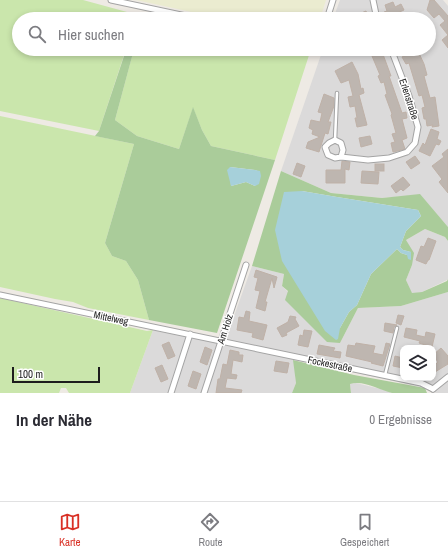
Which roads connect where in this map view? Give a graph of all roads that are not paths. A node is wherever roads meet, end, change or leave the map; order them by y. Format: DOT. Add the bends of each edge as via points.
graph roads {
  1 [pos="111,0"];
  2 [pos="333,0"];
  3 [pos="373,0"];
  4 [pos="167,12"];
  5 [pos="329,12"];
  6 [pos="376,12"];
  7 [pos="394,56"];
  8 [pos="337,93"];
  9 [pos="335,140"];
  10 [pos="341,157"];
  11 [pos="246,265"];
  12 [pos="0,295"];
  13 [pos="397,328"];
  14 [pos="190,334"];
  15 [pos="222,340"];
  16 [pos="385,375"];
  17 [pos="448,377"];
  18 [pos="434,391"];
  19 [pos="171,393"];
  20 [pos="204,393"];
  1 -- 4 [label="street"];
  2 -- 5 [label="street"];
  3 -- 6 [label="street"];
  7 -- 10 [label="street, Erlenstraße" via="418,127 415,142 407,152 389,158 368,160"];
  8 -- 9 [label="lane"];
  9 -- 10 [label="street" via="341,144"];
  9 -- 10 [label="street, Erlenstraße" via="326,147 328,155"];
  11 -- 15 [label="street, Am Holz"];
  12 -- 14 [label="street, Mittelweg"];
  13 -- 16 [label="lane"];
  14 -- 15 [label="street, Mittelweg"];
  14 -- 19 [label="street"];
  15 -- 16 [label="street, Fockestraße"];
  15 -- 20 [label="street, Am Holz"];
  16 -- 18 [label="street, Fockestraße" via="421,383"];
  17 -- 18 [label="street"];
}
